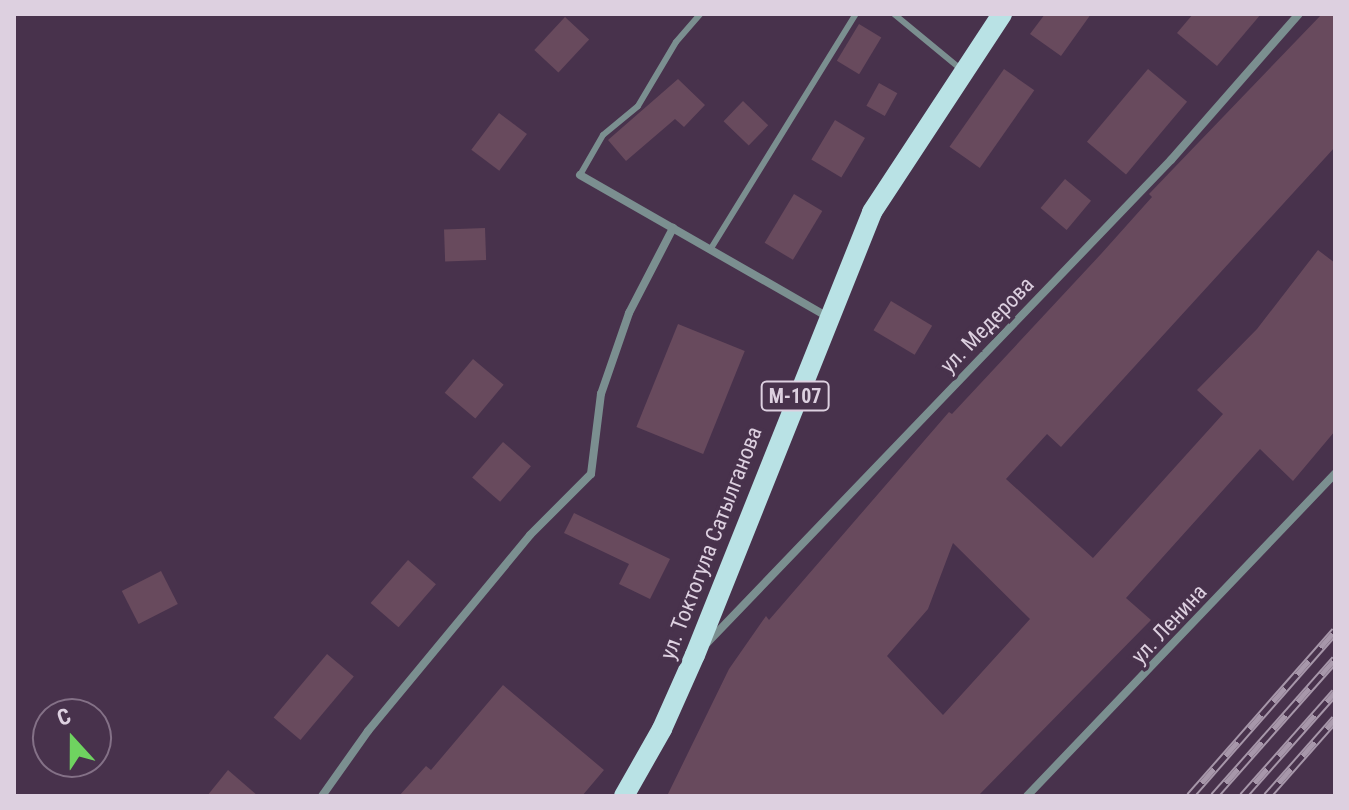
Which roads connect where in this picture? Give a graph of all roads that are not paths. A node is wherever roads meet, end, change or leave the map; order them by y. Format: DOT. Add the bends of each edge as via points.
graph roads {
  1 [pos="700,14"];
  2 [pos="856,14"];
  3 [pos="894,14"];
  4 [pos="1002,14"];
  5 [pos="1299,14"];
  6 [pos="964,72"];
  7 [pos="580,175"];
  8 [pos="673,228"];
  9 [pos="710,250"];
  10 [pos="828,317"];
  11 [pos="1335,474"];
  12 [pos="695,655"];
  13 [pos="322,796"];
  14 [pos="624,796"];
  15 [pos="1027,796"];
  1 -- 7 [label="lane" via="676,42 638,106 603,135"];
  2 -- 9 [label="lane"];
  3 -- 6 [label="lane"];
  4 -- 6 [label="main road, ул. Токтогула Сатылганова / М-107"];
  5 -- 12 [label="street, ул. Медерова" via="1171,160"];
  6 -- 10 [label="main road, ул. Токтогула Сатылганова / М-107" via="872,212"];
  7 -- 8 [label="street"];
  8 -- 9 [label="street"];
  8 -- 13 [label="street" via="629,313 601,394 591,474 530,535 368,731"];
  9 -- 10 [label="street"];
  10 -- 12 [label="main road, ул. Токтогула Сатылганова / М-107"];
  11 -- 15 [label="street, ул. Ленина"];
  12 -- 14 [label="main road, ул. Токтогула Сатылганова / М-107"];
}
